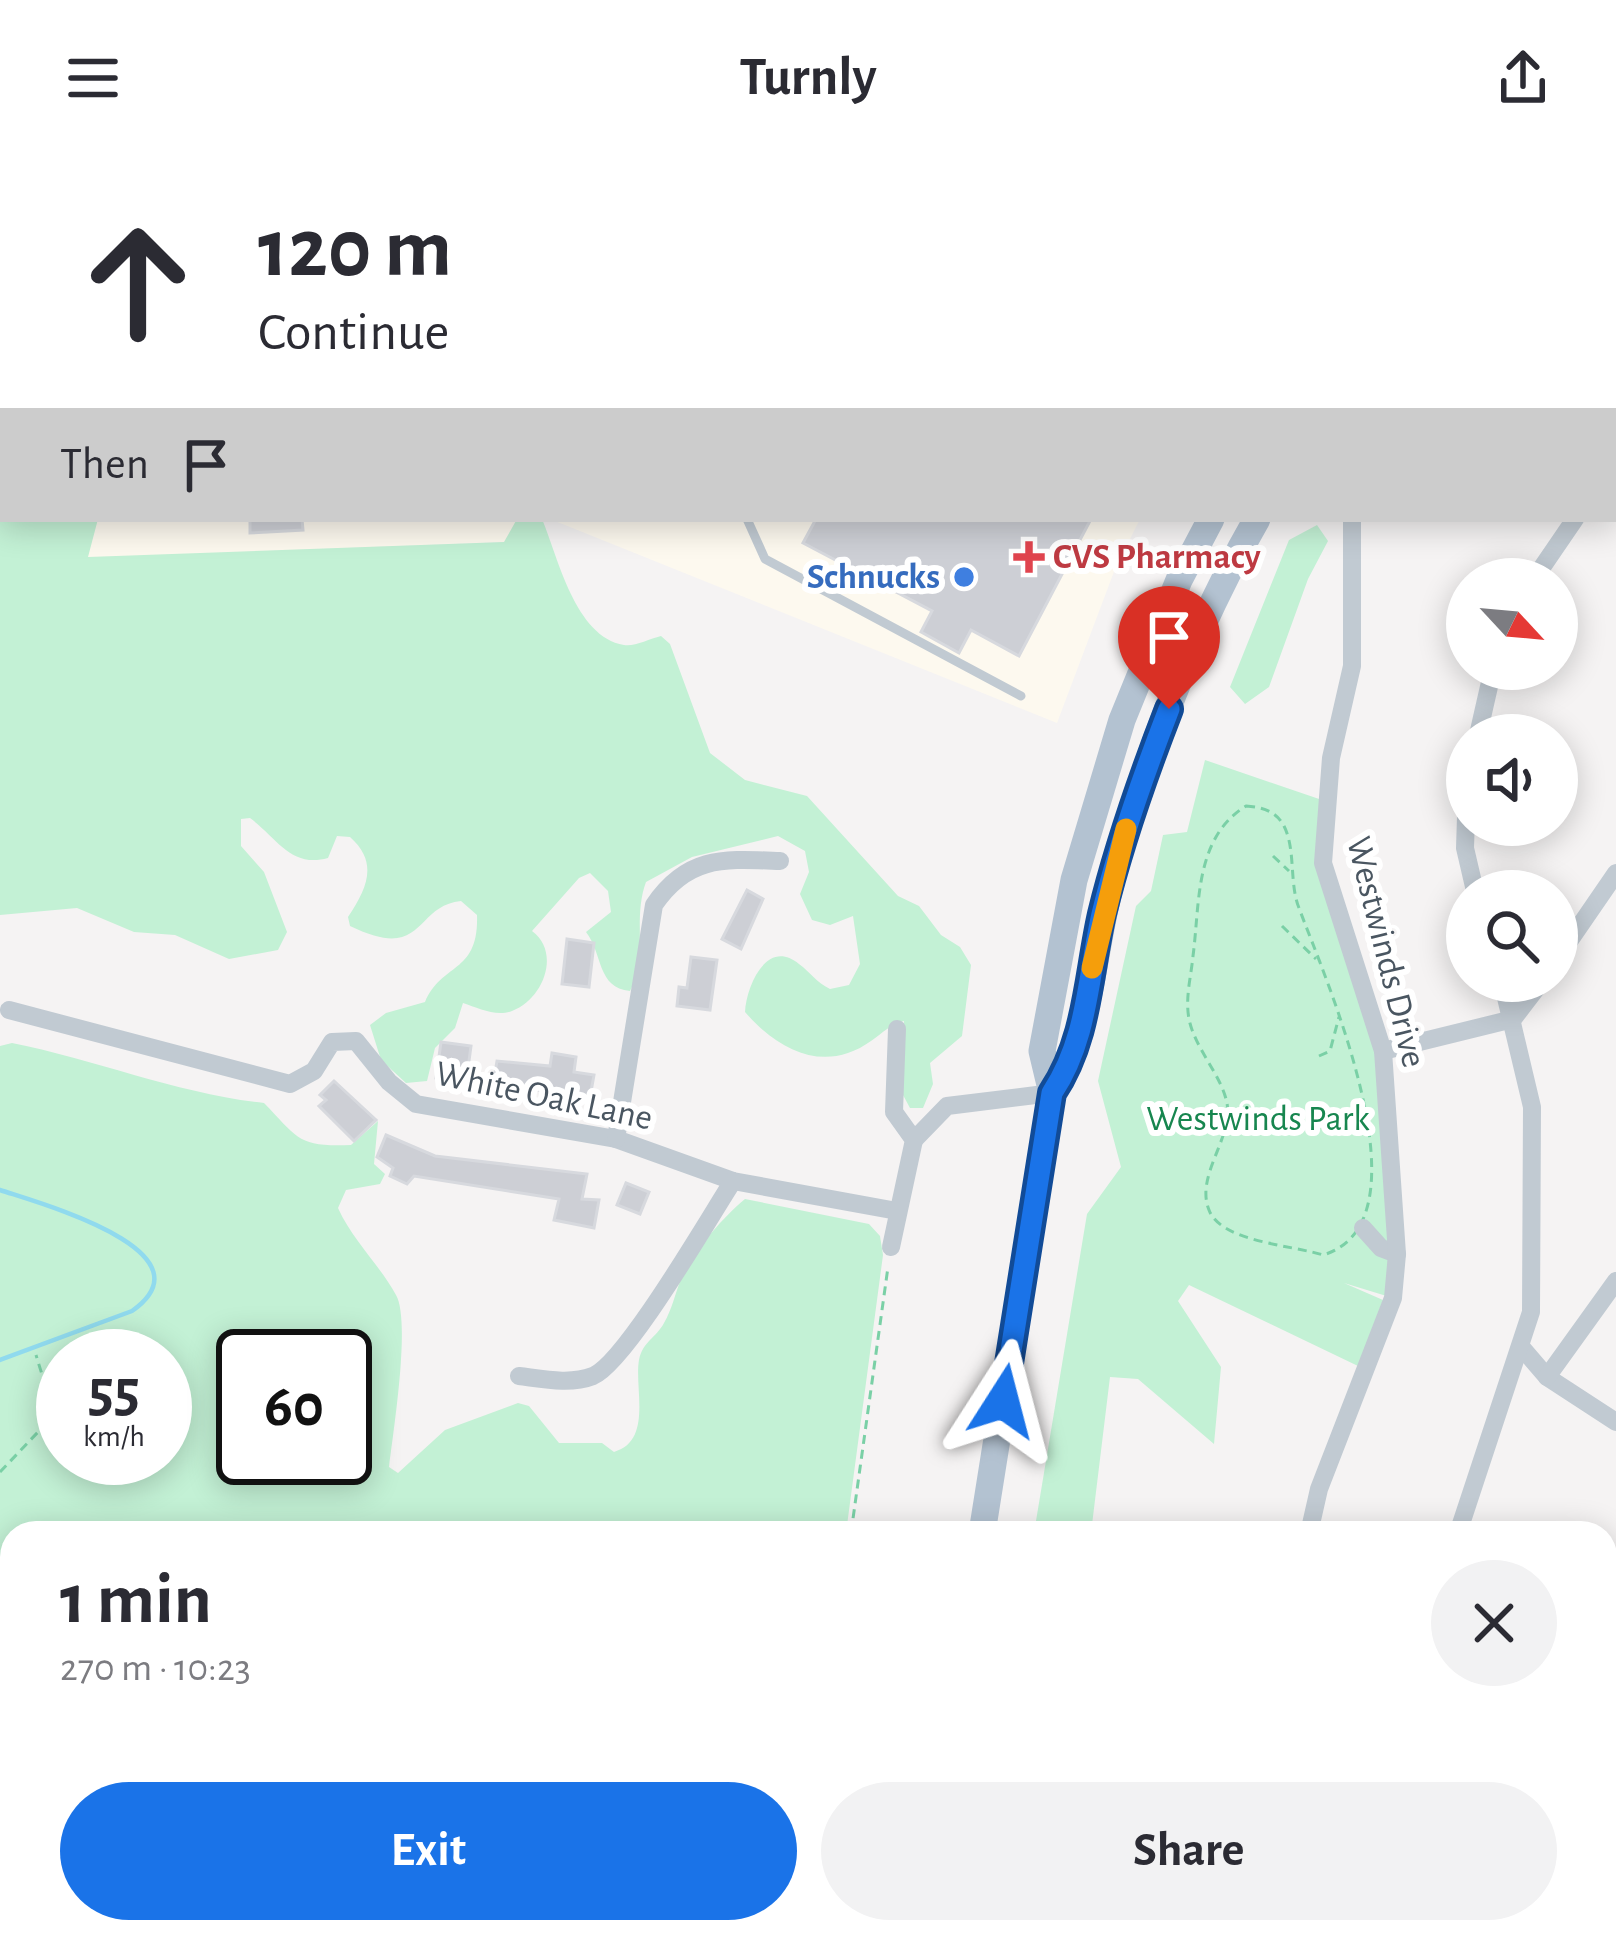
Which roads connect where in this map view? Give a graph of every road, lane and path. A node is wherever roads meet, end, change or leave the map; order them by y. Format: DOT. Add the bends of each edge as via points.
graph roads {
  1 [pos="748,522"];
  2 [pos="1209,522"];
  3 [pos="1255,522"];
  4 [pos="1352,522"];
  5 [pos="1573,522"];
  6 [pos="1548,558"];
  7 [pos="1021,696"];
  8 [pos="1273,856"];
  9 [pos="780,861"];
  10 [pos="1616,872"];
  11 [pos="1290,873"];
  12 [pos="1282,926"];
  13 [pos="1578,928"];
  14 [pos="1318,960"];
  15 [pos="1508,1002"];
  16 [pos="1526,1002"];
  17 [pos="9,1010"];
  18 [pos="1340,1016"];
  19 [pos="1513,1018"];
  20 [pos="897,1029"];
  21 [pos="1383,1051"];
  22 [pos="1319,1057"];
  23 [pos="1052,1093"];
  24 [pos="616,1139"];
  25 [pos="914,1140"];
  26 [pos="734,1181"];
  27 [pos="897,1211"];
  28 [pos="1363,1228"];
  29 [pos="891,1247"];
  30 [pos="1397,1254"];
  31 [pos="1616,1281"];
  32 [pos="1523,1349"];
  33 [pos="519,1376"];
  34 [pos="1547,1378"];
  35 [pos="1616,1422"];
  36 [pos="36,1434"];
  37 [pos="0,1472"];
  38 [pos="852,1521"];
  39 [pos="984,1521"];
  40 [pos="1312,1521"];
  41 [pos="1462,1521"];
  1 -- 7 [label="lane" via="765,559"];
  2 -- 23 [label="main road" via="1122,720 1074,880 1042,1051"];
  3 -- 23 [label="main road" via="1211,609 1130,814 1076,1057"];
  4 -- 21 [label="street, Westwinds Drive" via="1352,666 1331,758 1323,863"];
  5 -- 6 [label="street"];
  8 -- 11 [label="path"];
  9 -- 24 [label="street" via="707,860 669,883 654,905"];
  10 -- 13 [label="street"];
  11 -- 14 [label="path"];
  11 -- 28 [label="path" via="1282,822 1246,806 1223,827 1199,882 1189,1019 1227,1105 1206,1190 1209,1210 1232,1234 1323,1255"];
  12 -- 14 [label="path"];
  14 -- 18 [label="path"];
  15 -- 19 [label="street"];
  16 -- 19 [label="street"];
  17 -- 24 [label="street, White Oak Lane" via="290,1084 314,1071 332,1042 356,1041 416,1104"];
  18 -- 22 [label="path" via="1330,1051"];
  18 -- 28 [label="path" via="1360,1082 1371,1170"];
  19 -- 21 [label="street"];
  19 -- 32 [label="street" via="1532,1107 1531,1312"];
  20 -- 25 [label="street" via="894,1112"];
  21 -- 30 [label="street, Westwinds Drive"];
  23 -- 25 [label="street" via="947,1106"];
  23 -- 39 [label="main road"];
  24 -- 26 [label="street, White Oak Lane"];
  25 -- 27 [label="street"];
  26 -- 27 [label="street, White Oak Lane"];
  26 -- 33 [label="street" via="596,1375"];
  27 -- 29 [label="street"];
  28 -- 30 [label="street"];
  29 -- 38 [label="path"];
  30 -- 40 [label="street, Westwinds Drive" via="1393,1298"];
  31 -- 34 [label="street"];
  32 -- 34 [label="street"];
  32 -- 41 [label="street"];
  34 -- 35 [label="street"];
  36 -- 37 [label="path"];
}
